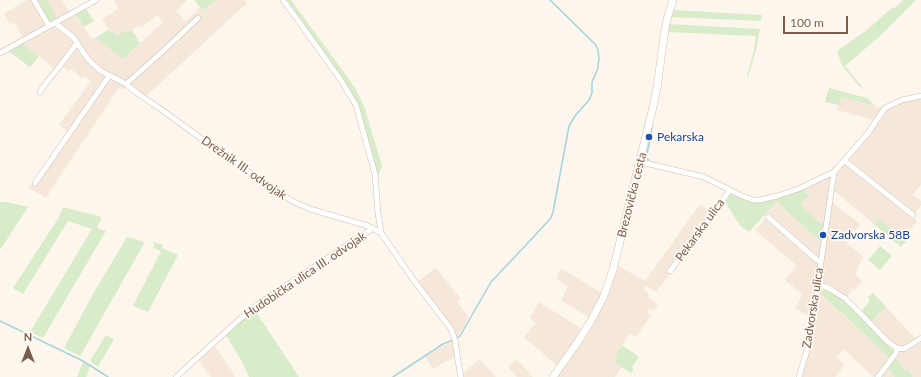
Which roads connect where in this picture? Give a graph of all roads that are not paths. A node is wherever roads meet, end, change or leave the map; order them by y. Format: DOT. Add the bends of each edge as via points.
graph roads {
  1 [pos="34,0"];
  2 [pos="96,0"];
  3 [pos="283,0"];
  4 [pos="673,0"];
  5 [pos="198,18"];
  6 [pos="55,23"];
  7 [pos="49,26"];
  8 [pos="77,43"];
  9 [pos="0,53"];
  10 [pos="109,76"];
  11 [pos="126,84"];
  12 [pos="40,92"];
  13 [pos="921,96"];
  14 [pos="845,161"];
  15 [pos="641,162"];
  16 [pos="834,172"];
  17 [pos="34,183"];
  18 [pos="730,190"];
  19 [pos="913,215"];
  20 [pos="768,217"];
  21 [pos="373,228"];
  22 [pos="381,233"];
  23 [pos="821,262"];
  24 [pos="670,271"];
  25 [pos="818,285"];
  26 [pos="921,338"];
  27 [pos="897,348"];
  28 [pos="176,377"];
  29 [pos="462,377"];
  30 [pos="553,377"];
  31 [pos="799,377"];
  32 [pos="878,377"];
  1 -- 7 [label="street"];
  2 -- 6 [label="street"];
  3 -- 22 [label="street" via="356,105 375,174"];
  4 -- 15 [label="main road, Brezovička cesta" via="665,29 657,88"];
  5 -- 11 [label="street"];
  6 -- 7 [label="street"];
  6 -- 8 [label="street, Drežnik III. odvojak" via="69,33"];
  7 -- 9 [label="street"];
  8 -- 10 [label="street, Drežnik III. odvojak" via="87,58"];
  8 -- 12 [label="street"];
  10 -- 11 [label="street, Drežnik III. odvojak"];
  10 -- 17 [label="street"];
  11 -- 21 [label="street, Drežnik III. odvojak" via="292,201"];
  13 -- 14 [label="street" via="902,100 885,108"];
  14 -- 16 [label="street"];
  14 -- 19 [label="street"];
  15 -- 18 [label="street, Pekarska ulica" via="704,177"];
  15 -- 30 [label="main road, Brezovička cesta" via="613,270 603,298 591,321"];
  16 -- 18 [label="street, Pekarska ulica" via="798,189 759,200 749,199"];
  16 -- 23 [label="street, Zadvorska ulica"];
  18 -- 24 [label="street, Pekarska ulica"];
  20 -- 23 [label="street, Zadvorska ulica"];
  21 -- 22 [label="street, Hudobička ulica III. odvojak"];
  21 -- 28 [label="street, Hudobička ulica III. odvojak" via="260,303"];
  22 -- 29 [label="street, Hudobička ulica III. odvojak" via="451,329"];
  23 -- 25 [label="street, Zadvorska ulica"];
  25 -- 27 [label="street" via="846,299"];
  25 -- 31 [label="street, Zadvorska ulica" via="812,332"];
  26 -- 27 [label="street" via="903,349"];
  27 -- 32 [label="street"];
}
